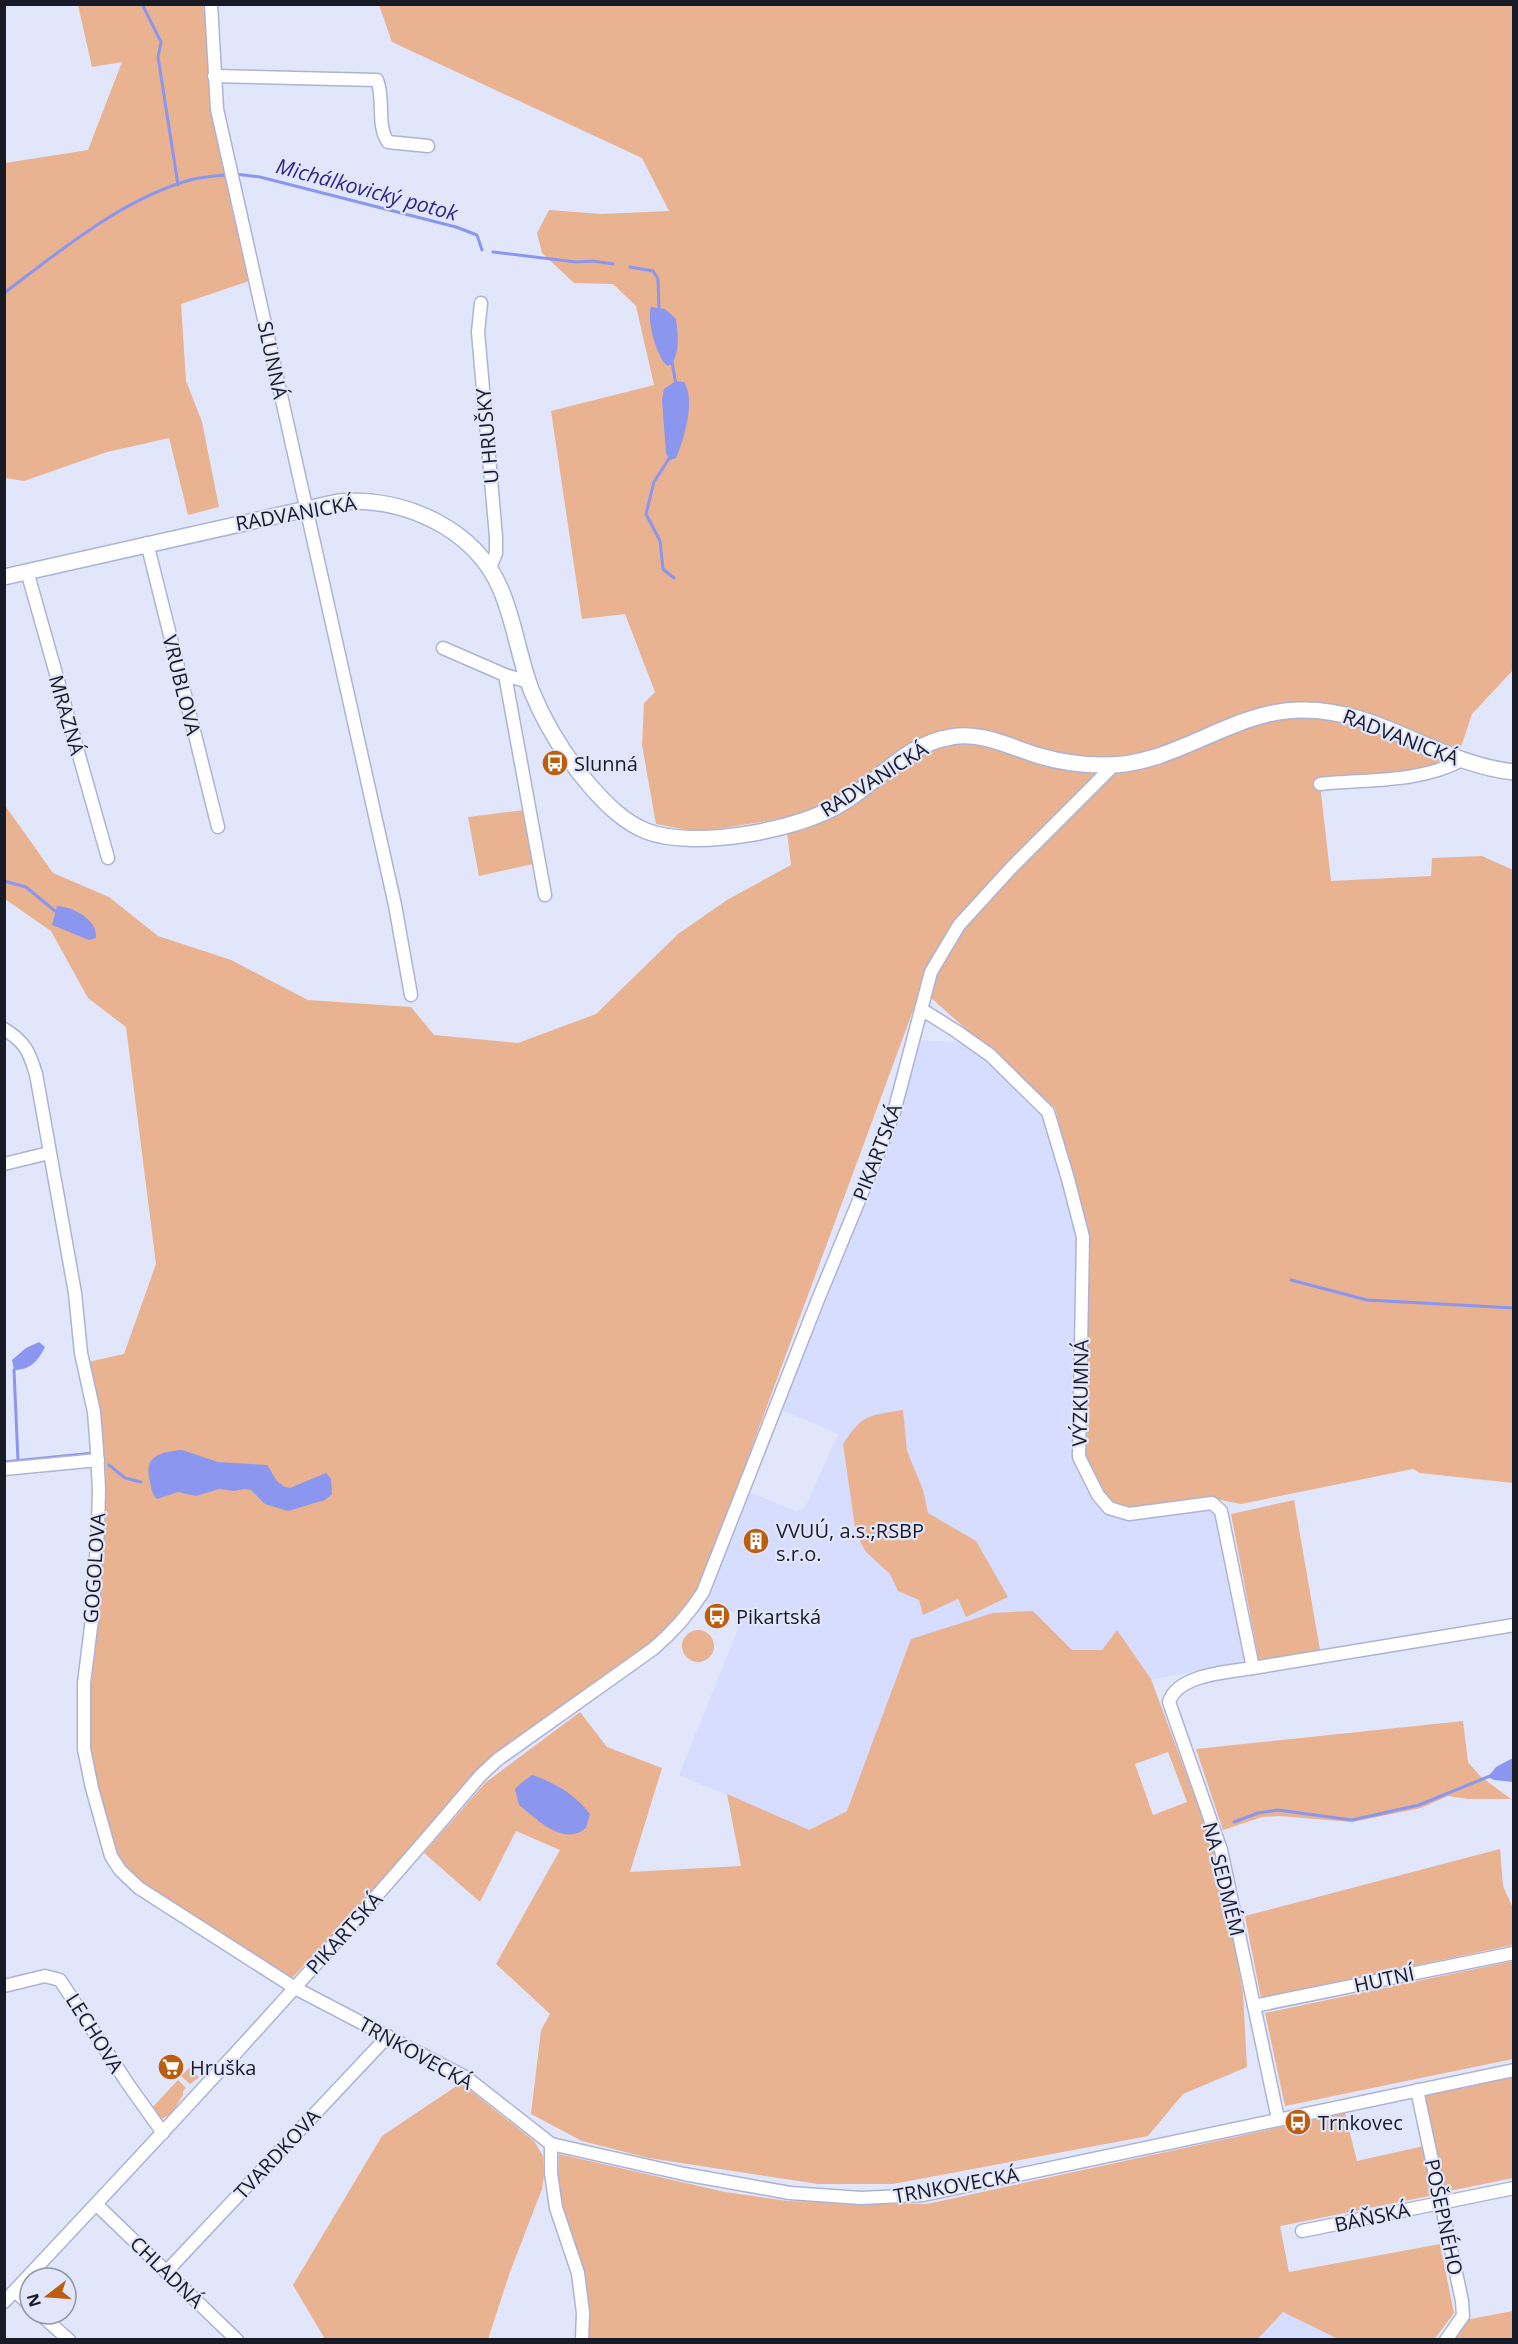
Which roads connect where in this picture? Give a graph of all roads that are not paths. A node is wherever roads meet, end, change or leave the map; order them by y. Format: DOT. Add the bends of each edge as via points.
graph roads {
  1 [pos="211,4"];
  2 [pos="214,76"];
  3 [pos="428,146"];
  4 [pos="481,303"];
  5 [pos="305,508"];
  6 [pos="147,543"];
  7 [pos="490,568"];
  8 [pos="27,571"];
  9 [pos="4,576"];
  10 [pos="443,648"];
  11 [pos="506,675"];
  12 [pos="529,682"];
  13 [pos="1462,760"];
  14 [pos="1113,766"];
  15 [pos="1514,772"];
  16 [pos="1320,784"];
  17 [pos="218,827"];
  18 [pos="108,858"];
  19 [pos="545,895"];
  20 [pos="411,995"];
  21 [pos="921,1009"];
  22 [pos="4,1029"];
  23 [pos="49,1153"];
  24 [pos="4,1164"];
  25 [pos="98,1460"];
  26 [pos="4,1469"];
  27 [pos="1514,1624"];
  28 [pos="1253,1668"];
  29 [pos="1514,1953"];
  30 [pos="4,1986"];
  31 [pos="295,1988"];
  32 [pos="1254,2006"];
  33 [pos="388,2036"];
  34 [pos="1514,2070"];
  35 [pos="1416,2090"];
  36 [pos="1278,2119"];
  37 [pos="163,2133"];
  38 [pos="551,2144"];
  39 [pos="1514,2188"];
  40 [pos="1441,2203"];
  41 [pos="97,2205"];
  42 [pos="1302,2231"];
  43 [pos="166,2272"];
  44 [pos="15,2291"];
  45 [pos="18,2294"];
  46 [pos="4,2302"];
  47 [pos="53,2326"];
  48 [pos="69,2340"];
  49 [pos="237,2340"];
  50 [pos="582,2340"];
  51 [pos="1446,2340"];
  1 -- 2 [label="street, SLUNNÁ"];
  2 -- 3 [label="street" via="378,80 383,134 388,142"];
  2 -- 5 [label="street, SLUNNÁ" via="217,109"];
  4 -- 7 [label="street, U HRUŠKY" via="478,332 496,537 496,553"];
  5 -- 6 [label="street, RADVANICKÁ"];
  5 -- 7 [label="street, RADVANICKÁ" via="347,501 398,506 453,532"];
  5 -- 20 [label="street, SLUNNÁ" via="395,905"];
  6 -- 8 [label="street, RADVANICKÁ"];
  6 -- 17 [label="street, VRUBLOVA"];
  7 -- 12 [label="street, RADVANICKÁ" via="506,603"];
  8 -- 9 [label="street, RADVANICKÁ"];
  8 -- 18 [label="street, MRAZNÁ"];
  10 -- 11 [label="street"];
  11 -- 12 [label="street"];
  11 -- 19 [label="street"];
  12 -- 14 [label="street, RADVANICKÁ" via="560,745 604,802 635,825 667,836 744,834 816,816 848,800 901,757 952,736 982,737 1069,763"];
  13 -- 14 [label="street, RADVANICKÁ" via="1358,717 1304,710 1263,715 1164,755"];
  13 -- 15 [label="street, RADVANICKÁ"];
  13 -- 16 [label="street" via="1424,774"];
  14 -- 21 [label="street, PIKARTSKÁ" via="959,924 932,972"];
  21 -- 28 [label="street, VÝZKUMNÁ" via="990,1056 1047,1112 1083,1237 1079,1457 1098,1495 1113,1510 1129,1514 1212,1503 1221,1511"];
  21 -- 31 [label="street, PIKARTSKÁ" via="883,1142 703,1592 672,1633 653,1649 480,1776"];
  22 -- 23 [label="street, GOGOLOVA" via="23,1041 30,1054"];
  23 -- 24 [label="street"];
  23 -- 25 [label="street, GOGOLOVA" via="94,1412"];
  25 -- 26 [label="street"];
  25 -- 31 [label="street, GOGOLOVA" via="95,1572 82,1732 108,1849 120,1870 140,1888"];
  27 -- 28 [label="street"];
  28 -- 32 [label="street, NA SEDMÉM" via="1192,1680 1168,1702 1221,1850"];
  29 -- 32 [label="street, HUTNÍ"];
  30 -- 37 [label="street, LECHOVA" via="45,1976 60,1980"];
  31 -- 33 [label="street, TRNKOVECKÁ"];
  31 -- 37 [label="street, PIKARTSKÁ"];
  32 -- 36 [label="street, NA SEDMÉM"];
  33 -- 38 [label="street, TRNKOVECKÁ" via="466,2078"];
  33 -- 43 [label="street, TVARDKOVA"];
  34 -- 35 [label="street, TRNKOVECKÁ"];
  35 -- 36 [label="street, TRNKOVECKÁ"];
  35 -- 40 [label="street, POŠEPNÉHO"];
  36 -- 38 [label="street, TRNKOVECKÁ" via="923,2194 861,2198 790,2193"];
  37 -- 41 [label="street, PIKARTSKÁ"];
  38 -- 50 [label="street" via="556,2208 578,2272"];
  39 -- 40 [label="street, BÁŇSKÁ"];
  40 -- 42 [label="street, BÁŇSKÁ"];
  40 -- 51 [label="street, POŠEPNÉHO" via="1463,2316"];
  41 -- 43 [label="street, CHLADNÁ"];
  41 -- 44 [label="street, PIKARTSKÁ"];
  43 -- 49 [label="street, CHLADNÁ"];
  44 -- 45 [label="street"];
  44 -- 46 [label="street, PIKARTSKÁ"];
  47 -- 48 [label="street"];
}
